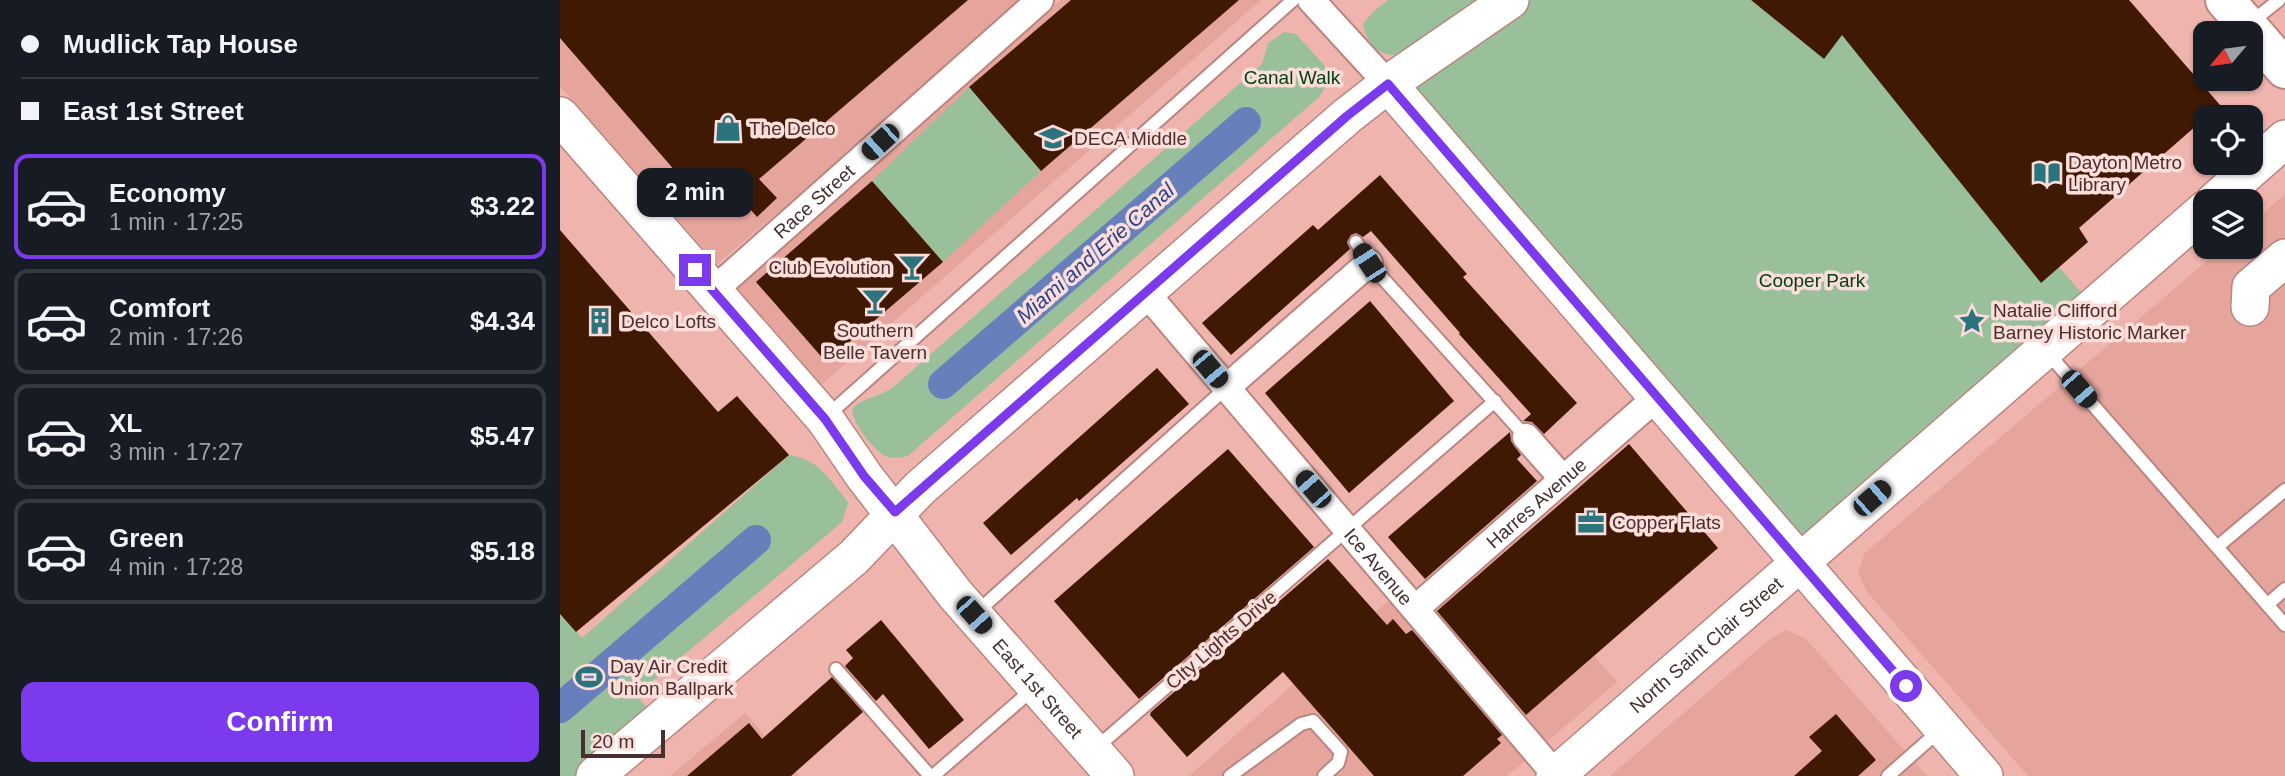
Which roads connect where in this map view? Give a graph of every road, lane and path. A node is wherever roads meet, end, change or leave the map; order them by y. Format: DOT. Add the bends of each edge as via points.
graph roads {
  1 [pos="1040,0"];
  2 [pos="1293,0"];
  3 [pos="1510,0"];
  4 [pos="2279,0"];
  5 [pos="1325,4"];
  6 [pos="2236,13"];
  7 [pos="2285,69"];
  8 [pos="1388,84"];
  9 [pos="560,116"];
  10 [pos="2285,139"];
  11 [pos="2229,189"];
  12 [pos="2193,221"];
  13 [pos="1363,252"];
  14 [pos="2285,258"];
  15 [pos="713,291"];
  16 [pos="1146,293"];
  17 [pos="2250,307"];
  18 [pos="2046,351"];
  19 [pos="1226,388"];
  20 [pos="1657,397"];
  21 [pos="1494,401"];
  22 [pos="825,419"];
  23 [pos="1526,438"];
  24 [pos="1563,479"];
  25 [pos="2285,490"];
  26 [pos="895,512"];
  27 [pos="1348,530"];
  28 [pos="2217,547"];
  29 [pos="1799,562"];
  30 [pos="2285,589"];
  31 [pos="2267,605"];
  32 [pos="1415,609"];
  33 [pos="974,615"];
  34 [pos="2285,625"];
  35 [pos="836,669"];
  36 [pos="1037,686"];
  37 [pos="1942,728"];
  38 [pos="1104,763"];
  39 [pos="595,776"];
  40 [pos="931,776"];
  41 [pos="1230,776"];
  42 [pos="1324,776"];
  43 [pos="1556,776"];
  44 [pos="1888,776"];
  45 [pos="1984,776"];
  1 -- 15 [label="street, Race Street"];
  2 -- 22 [label="lane"];
  3 -- 8 [label="main road"];
  4 -- 6 [label="lane"];
  5 -- 8 [label="street"];
  6 -- 7 [label="main road"];
  8 -- 16 [label="main road"];
  8 -- 20 [label="main road"];
  9 -- 15 [label="main road, East 1st Street"];
  10 -- 11 [label="main road"];
  12 -- 18 [label="main road, North Saint Clair Street"];
  13 -- 19 [label="street"];
  13 -- 21 [label="lane"];
  14 -- 17 [label="main road" via="2251,287"];
  15 -- 22 [label="main road, East 1st Street"];
  16 -- 19 [label="street, Ice Avenue"];
  16 -- 26 [label="main road"];
  18 -- 28 [label="lane"];
  18 -- 29 [label="main road, North Saint Clair Street"];
  19 -- 27 [label="street, Ice Avenue"];
  19 -- 33 [label="lane"];
  20 -- 24 [label="street, Harres Avenue"];
  20 -- 29 [label="main road"];
  21 -- 23 [label="lane"];
  21 -- 27 [label="lane, CIty Lights Drive"];
  22 -- 26 [label="main road, East 1st Street"];
  23 -- 24 [label="street"];
  24 -- 32 [label="street, Harres Avenue"];
  25 -- 28 [label="lane"];
  26 -- 33 [label="main road, East 1st Street"];
  26 -- 39 [label="main road" via="854,556"];
  27 -- 32 [label="street, Ice Avenue"];
  27 -- 38 [label="lane, CIty Lights Drive"];
  28 -- 31 [label="lane"];
  29 -- 37 [label="main road"];
  29 -- 43 [label="main road, North Saint Clair Street"];
  30 -- 31 [label="lane"];
  31 -- 34 [label="lane"];
  32 -- 43 [label="street, Ice Avenue"];
  33 -- 36 [label="main road, East 1st Street"];
  35 -- 40 [label="lane"];
  36 -- 38 [label="main road, East 1st Street"];
  36 -- 40 [label="lane"];
  37 -- 44 [label="lane"];
  37 -- 45 [label="main road"];
  41 -- 42 [label="lane" via="1301,724 1313,721 1341,752 1338,764"];
}
